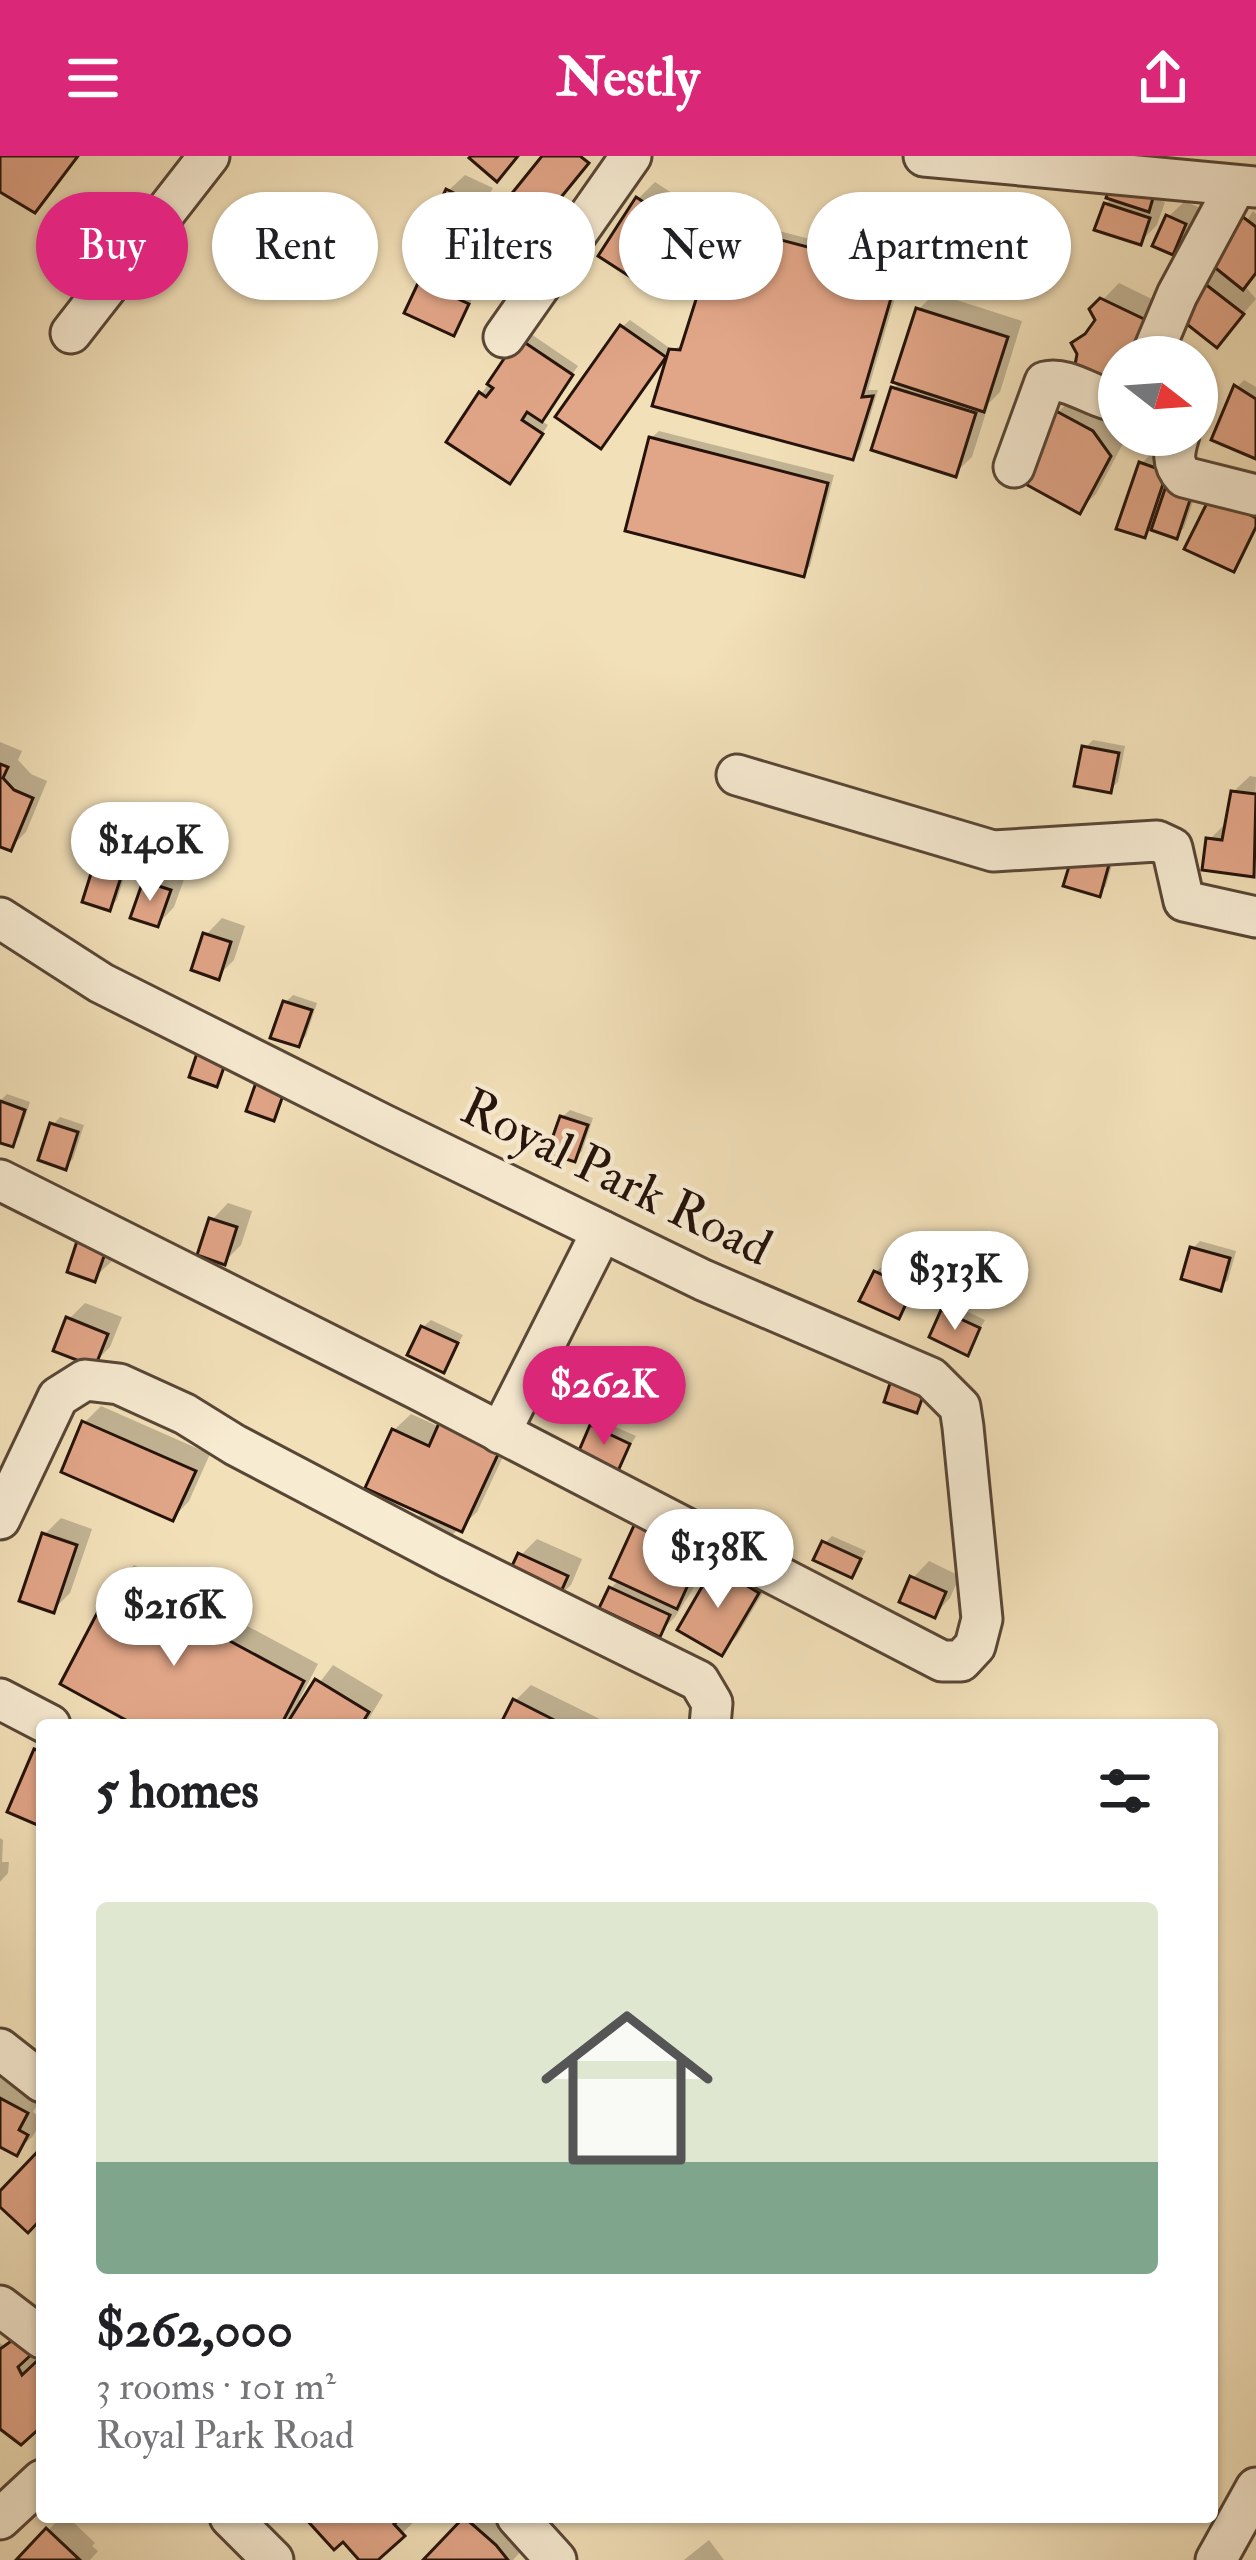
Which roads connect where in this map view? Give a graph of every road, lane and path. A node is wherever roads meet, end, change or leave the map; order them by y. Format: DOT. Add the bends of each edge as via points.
graph roads {
  1 [pos="209,156"];
  2 [pos="631,156"];
  3 [pos="925,156"];
  4 [pos="1173,168"];
  5 [pos="1246,187"];
  6 [pos="71,333"];
  7 [pos="1160,336"];
  8 [pos="504,337"];
  9 [pos="1098,397"];
  10 [pos="1174,456"];
  11 [pos="1014,466"];
  12 [pos="1256,495"];
  13 [pos="737,775"];
  14 [pos="1256,917"];
  15 [pos="0,918"];
  16 [pos="0,1180"];
  17 [pos="602,1231"];
  18 [pos="500,1433"];
  19 [pos="0,1519"];
  20 [pos="0,1699"];
  21 [pos="38,1719"];
  22 [pos="711,1719"];
  23 [pos="0,2049"];
  24 [pos="36,2077"];
  25 [pos="0,2306"];
  26 [pos="36,2333"];
  27 [pos="36,2486"];
  28 [pos="1256,2488"];
  29 [pos="0,2519"];
  30 [pos="236,2523"];
  31 [pos="523,2523"];
  32 [pos="273,2560"];
  33 [pos="556,2560"];
  34 [pos="1216,2560"];
  1 -- 6 [label="street"];
  2 -- 8 [label="street"];
  3 -- 4 [label="street"];
  4 -- 5 [label="street"];
  5 -- 7 [label="street"];
  9 -- 11 [label="street" via="1057,379 1045,382"];
  10 -- 12 [label="street" via="1184,477"];
  13 -- 14 [label="street" via="993,851 1157,841 1172,848 1184,901"];
  15 -- 17 [label="street, Royal Park Road" via="101,982"];
  16 -- 18 [label="street, Royal Park Road"];
  17 -- 18 [label="street"];
  17 -- 18 [label="street, Royal Park Road" via="944,1390 963,1427 982,1619 975,1646 961,1661 942,1661"];
  19 -- 22 [label="street" via="58,1397 85,1380 119,1384 699,1681 712,1702"];
  20 -- 21 [label="street"];
  23 -- 24 [label="street"];
  25 -- 26 [label="street"];
  27 -- 29 [label="street"];
  28 -- 34 [label="street"];
  30 -- 32 [label="street"];
  31 -- 33 [label="street"];
}
